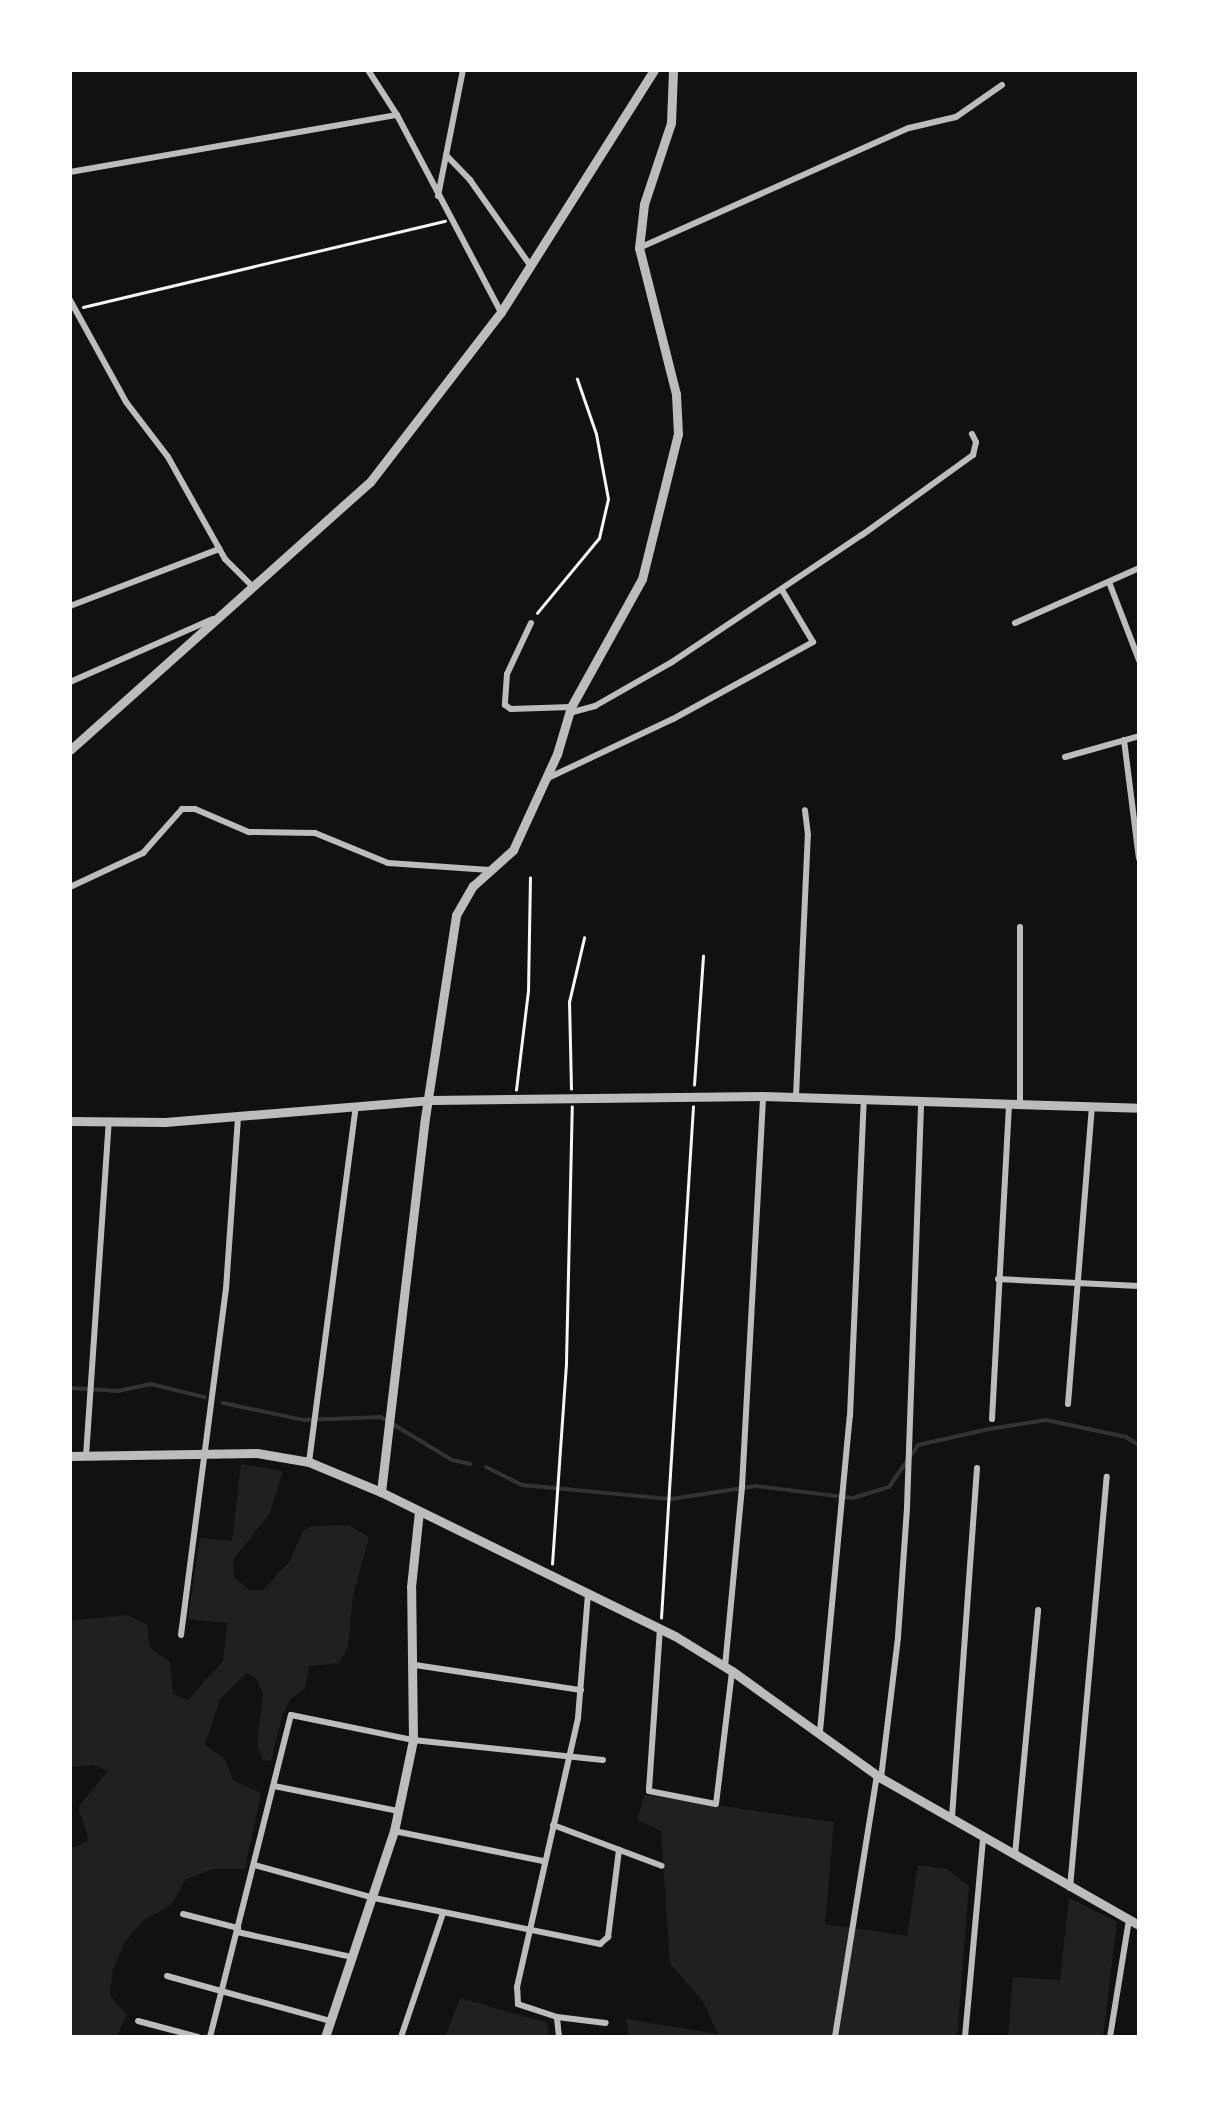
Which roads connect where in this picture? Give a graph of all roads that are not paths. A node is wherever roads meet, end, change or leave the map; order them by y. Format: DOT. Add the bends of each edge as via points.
graph roads {
  1 [pos="368,70"];
  2 [pos="463,70"];
  3 [pos="654,70"];
  4 [pos="672,70"];
  5 [pos="1002,85"];
  6 [pos="397,115"];
  7 [pos="446,155"];
  8 [pos="70,172"];
  9 [pos="438,197"];
  10 [pos="639,248"];
  11 [pos="530,266"];
  12 [pos="70,300"];
  13 [pos="502,312"];
  14 [pos="972,434"];
  15 [pos="219,549"];
  16 [pos="1139,568"];
  17 [pos="1109,582"];
  18 [pos="254,588"];
  19 [pos="782,590"];
  20 [pos="70,606"];
  21 [pos="218,617"];
  22 [pos="531,623"];
  23 [pos="1015,623"];
  24 [pos="1139,660"];
  25 [pos="70,682"];
  26 [pos="570,710"];
  27 [pos="1139,736"];
  28 [pos="1124,740"];
  29 [pos="70,750"];
  30 [pos="1065,757"];
  31 [pos="546,779"];
  32 [pos="805,810"];
  33 [pos="1139,858"];
  34 [pos="491,870"];
  35 [pos="70,886"];
  36 [pos="1020,927"];
  37 [pos="763,1096"];
  38 [pos="796,1096"];
  39 [pos="864,1099"];
  40 [pos="431,1100"];
  41 [pos="922,1102"];
  42 [pos="356,1104"];
  43 [pos="1008,1106"];
  44 [pos="1020,1106"];
  45 [pos="1092,1108"];
  46 [pos="1139,1108"];
  47 [pos="238,1116"];
  48 [pos="70,1121"];
  49 [pos="110,1122"];
  50 [pos="998,1280"];
  51 [pos="1077,1284"];
  52 [pos="1139,1286"];
  53 [pos="1068,1404"];
  54 [pos="992,1419"];
  55 [pos="208,1452"];
  56 [pos="70,1456"];
  57 [pos="86,1456"];
  58 [pos="308,1462"];
  59 [pos="978,1468"];
  60 [pos="1107,1477"];
  61 [pos="382,1492"];
  62 [pos="419,1511"];
  63 [pos="588,1594"];
  64 [pos="1038,1610"];
  65 [pos="660,1628"];
  66 [pos="181,1636"];
  67 [pos="415,1666"];
  68 [pos="728,1669"];
  69 [pos="581,1690"];
  70 [pos="820,1731"];
  71 [pos="413,1740"];
  72 [pos="570,1759"];
  73 [pos="603,1760"];
  74 [pos="879,1776"];
  75 [pos="274,1786"];
  76 [pos="398,1811"];
  77 [pos="952,1817"];
  78 [pos="553,1825"];
  79 [pos="394,1832"];
  80 [pos="984,1839"];
  81 [pos="619,1850"];
  82 [pos="1014,1855"];
  83 [pos="543,1861"];
  84 [pos="254,1865"];
  85 [pos="662,1866"];
  86 [pos="1070,1888"];
  87 [pos="374,1898"];
  88 [pos="443,1913"];
  89 [pos="183,1914"];
  90 [pos="1134,1923"];
  91 [pos="238,1930"];
  92 [pos="530,1930"];
  93 [pos="352,1957"];
  94 [pos="167,1976"];
  95 [pos="220,1989"];
  96 [pos="557,2017"];
  97 [pos="138,2021"];
  98 [pos="331,2021"];
  99 [pos="606,2022"];
  100 [pos="198,2037"];
  101 [pos="210,2037"];
  102 [pos="325,2037"];
  103 [pos="400,2037"];
  104 [pos="559,2037"];
  105 [pos="835,2037"];
  106 [pos="965,2037"];
  107 [pos="1110,2037"];
  1 -- 6 [label="street"];
  2 -- 7 [label="street"];
  3 -- 11 [label="street"];
  4 -- 10 [label="street" via="671,123 644,204"];
  5 -- 10 [label="street" via="956,117 909,128"];
  6 -- 8 [label="street"];
  6 -- 9 [label="street"];
  7 -- 9 [label="street"];
  7 -- 11 [label="street"];
  9 -- 13 [label="street"];
  10 -- 26 [label="street" via="676,394 678,434 642,579"];
  11 -- 13 [label="street"];
  12 -- 15 [label="street"];
  13 -- 18 [label="street" via="370,482"];
  14 -- 19 [label="street" via="972,455"];
  15 -- 18 [label="street"];
  15 -- 20 [label="street"];
  16 -- 17 [label="street"];
  17 -- 23 [label="street"];
  17 -- 24 [label="street"];
  18 -- 21 [label="street"];
  19 -- 26 [label="street" via="646,678 595,706"];
  19 -- 31 [label="street" via="813,642"];
  21 -- 25 [label="street"];
  21 -- 29 [label="street"];
  22 -- 26 [label="street" via="507,674 506,705"];
  26 -- 31 [label="street"];
  27 -- 28 [label="street"];
  28 -- 30 [label="street"];
  28 -- 33 [label="street"];
  31 -- 34 [label="street" via="513,850"];
  32 -- 38 [label="street"];
  34 -- 35 [label="street" via="388,863 314,834 249,832 182,809 143,852"];
  34 -- 40 [label="street" via="456,915"];
  36 -- 44 [label="street"];
  37 -- 38 [label="street"];
  37 -- 40 [label="street"];
  37 -- 68 [label="street"];
  38 -- 39 [label="street"];
  39 -- 41 [label="street"];
  39 -- 70 [label="street" via="850,1416"];
  40 -- 42 [label="street"];
  40 -- 61 [label="street"];
  41 -- 43 [label="street"];
  41 -- 74 [label="street" via="907,1507"];
  42 -- 47 [label="street"];
  42 -- 58 [label="street"];
  43 -- 44 [label="street"];
  43 -- 50 [label="street"];
  44 -- 45 [label="street"];
  45 -- 46 [label="street"];
  45 -- 51 [label="street"];
  47 -- 49 [label="street"];
  47 -- 55 [label="street"];
  48 -- 49 [label="street"];
  49 -- 57 [label="street"];
  50 -- 51 [label="street"];
  50 -- 54 [label="street"];
  51 -- 52 [label="street"];
  51 -- 53 [label="street"];
  55 -- 57 [label="street"];
  55 -- 58 [label="street"];
  55 -- 66 [label="street"];
  56 -- 57 [label="street"];
  58 -- 61 [label="street"];
  59 -- 77 [label="street"];
  60 -- 86 [label="street"];
  61 -- 62 [label="street"];
  62 -- 63 [label="street"];
  62 -- 67 [label="street" via="411,1588"];
  63 -- 65 [label="street"];
  63 -- 69 [label="street"];
  64 -- 82 [label="street"];
  65 -- 68 [label="street"];
  65 -- 68 [label="street" via="649,1790 716,1804"];
  67 -- 69 [label="street"];
  67 -- 71 [label="street"];
  68 -- 70 [label="street"];
  69 -- 72 [label="street"];
  70 -- 74 [label="street"];
  71 -- 72 [label="street"];
  71 -- 75 [label="street" via="290,1715"];
  71 -- 76 [label="street"];
  72 -- 73 [label="street"];
  72 -- 78 [label="street"];
  74 -- 77 [label="street"];
  74 -- 105 [label="street"];
  75 -- 76 [label="street"];
  75 -- 84 [label="street"];
  76 -- 79 [label="street"];
  77 -- 80 [label="street"];
  78 -- 81 [label="street"];
  78 -- 83 [label="street"];
  79 -- 83 [label="street"];
  79 -- 87 [label="street"];
  80 -- 82 [label="street"];
  80 -- 106 [label="street"];
  81 -- 85 [label="street"];
  81 -- 92 [label="street" via="606,1942"];
  82 -- 86 [label="street"];
  83 -- 92 [label="street"];
  84 -- 87 [label="street"];
  84 -- 91 [label="street"];
  86 -- 90 [label="street"];
  87 -- 88 [label="street"];
  87 -- 93 [label="street"];
  88 -- 92 [label="street"];
  88 -- 103 [label="street"];
  89 -- 91 [label="street"];
  90 -- 107 [label="street"];
  91 -- 93 [label="street"];
  91 -- 95 [label="street"];
  92 -- 96 [label="street" via="518,2004"];
  93 -- 98 [label="street"];
  94 -- 95 [label="street"];
  95 -- 98 [label="street"];
  95 -- 101 [label="street"];
  96 -- 99 [label="street"];
  96 -- 104 [label="street"];
  97 -- 100 [label="street"];
  98 -- 102 [label="street"];
}
